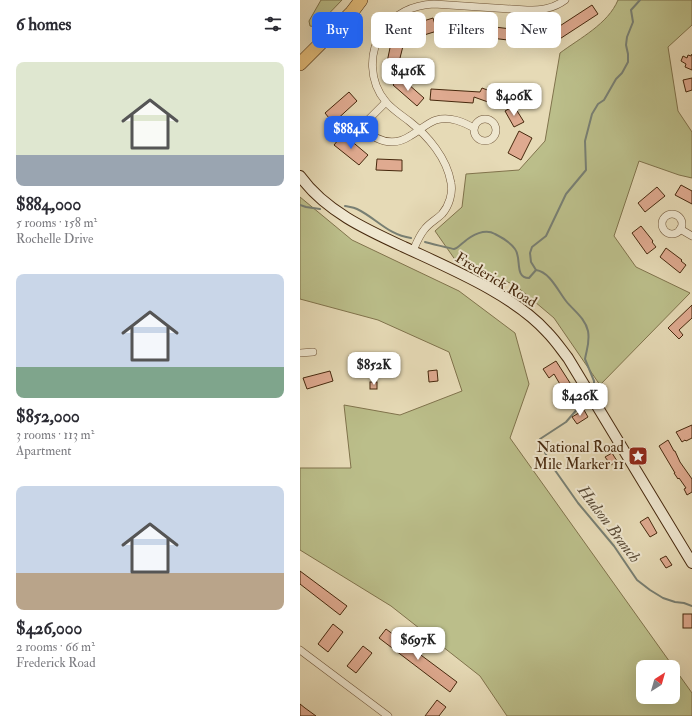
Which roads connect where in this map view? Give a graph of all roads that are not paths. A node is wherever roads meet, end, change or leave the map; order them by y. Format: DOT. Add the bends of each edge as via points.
graph roads {
  1 [pos="363,0"];
  2 [pos="564,0"];
  3 [pos="435,2"];
  4 [pos="300,64"];
  5 [pos="386,102"];
  6 [pos="474,128"];
  7 [pos="420,130"];
  8 [pos="300,176"];
  9 [pos="680,229"];
  10 [pos="692,236"];
  11 [pos="413,252"];
  12 [pos="313,352"];
  13 [pos="300,353"];
  14 [pos="692,563"];
  15 [pos="300,650"];
  16 [pos="388,716"];
  1 -- 4 [label="highway"];
  2 -- 3 [label="street" via="552,8 541,10"];
  3 -- 5 [label="street" via="402,12 380,35 374,52 373,72 379,92"];
  5 -- 7 [label="street"];
  5 -- 7 [label="street" via="361,127 370,135 390,143 400,141"];
  6 -- 7 [label="street" via="453,119 445,119 429,123"];
  7 -- 11 [label="street" via="442,159 450,177 452,190 442,213 423,231"];
  8 -- 11 [label="main road, Frederick Road" via="314,194 335,210"];
  9 -- 10 [label="street"];
  11 -- 14 [label="main road, Frederick Road" via="497,294 521,309 547,331 568,358"];
  12 -- 13 [label="street"];
  15 -- 16 [label="street"];
}
